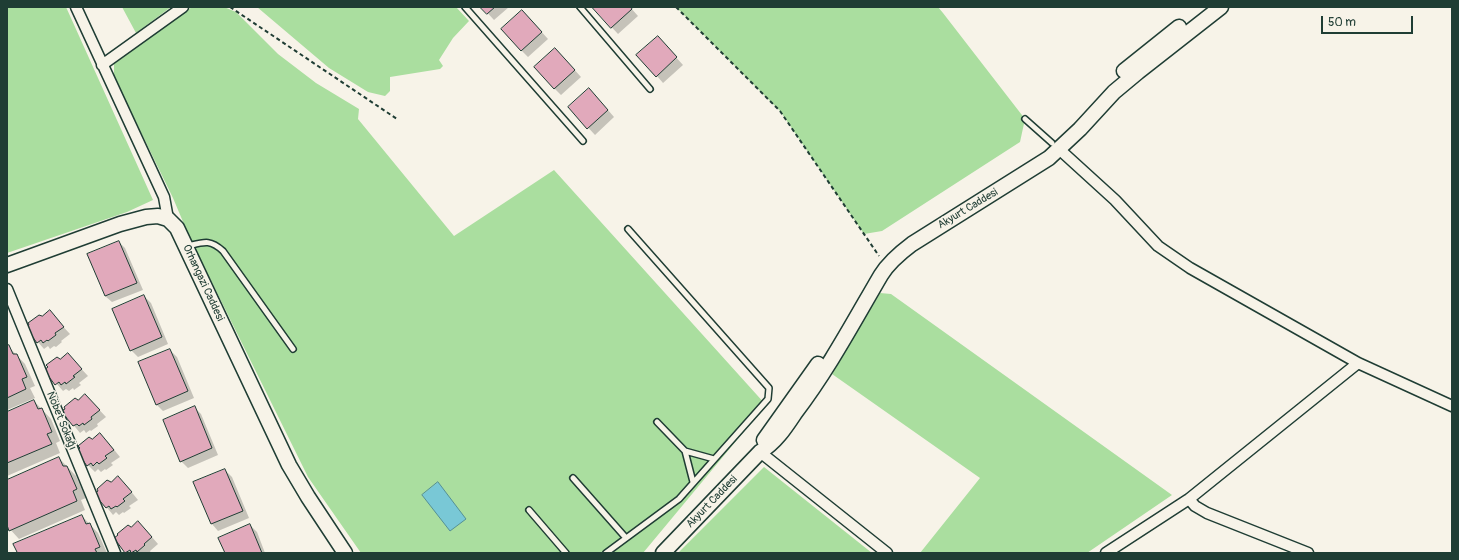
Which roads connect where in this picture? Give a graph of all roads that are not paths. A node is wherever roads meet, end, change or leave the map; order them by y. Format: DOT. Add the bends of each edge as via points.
graph roads {
  1 [pos="76,7"];
  2 [pos="183,7"];
  3 [pos="466,7"];
  4 [pos="580,7"];
  5 [pos="1205,7"];
  6 [pos="1221,7"];
  7 [pos="102,65"];
  8 [pos="650,89"];
  9 [pos="1026,119"];
  10 [pos="583,141"];
  11 [pos="1055,146"];
  12 [pos="168,219"];
  13 [pos="628,229"];
  14 [pos="186,247"];
  15 [pos="7,265"];
  16 [pos="7,289"];
  17 [pos="293,349"];
  18 [pos="1358,363"];
  19 [pos="1452,406"];
  20 [pos="657,422"];
  21 [pos="685,451"];
  22 [pos="760,452"];
  23 [pos="714,459"];
  24 [pos="572,478"];
  25 [pos="693,482"];
  26 [pos="1189,499"];
  27 [pos="529,510"];
  28 [pos="626,538"];
  29 [pos="115,553"];
  30 [pos="345,553"];
  31 [pos="566,553"];
  32 [pos="606,553"];
  33 [pos="663,553"];
  34 [pos="887,553"];
  35 [pos="1106,553"];
  36 [pos="1308,553"];
  1 -- 7 [label="street, Orhangazi Caddesi"];
  2 -- 7 [label="street"];
  3 -- 10 [label="lane"];
  4 -- 8 [label="lane"];
  5 -- 11 [label="street, Akyurt Caddesi" via="1110,83"];
  6 -- 11 [label="street, Akyurt Caddesi" via="1114,92 1080,129"];
  7 -- 12 [label="street, Orhangazi Caddesi" via="164,197"];
  9 -- 11 [label="lane"];
  11 -- 18 [label="street" via="1115,200 1158,246 1190,268"];
  11 -- 22 [label="street, Akyurt Caddesi" via="1037,167 912,244 887,265 810,394 771,445"];
  11 -- 22 [label="street, Akyurt Caddesi" via="923,226 892,249 856,300 829,347 762,442"];
  12 -- 14 [label="street, Orhangazi Caddesi"];
  12 -- 15 [label="street" via="146,216"];
  13 -- 23 [label="lane" via="769,388 768,399"];
  14 -- 17 [label="lane" via="206,242 216,244"];
  14 -- 30 [label="street, Orhangazi Caddesi" via="289,465"];
  16 -- 29 [label="street, Nöbet Sokağı"];
  18 -- 19 [label="street"];
  18 -- 26 [label="street"];
  20 -- 21 [label="lane"];
  21 -- 23 [label="lane"];
  21 -- 25 [label="lane"];
  22 -- 33 [label="street, Akyurt Caddesi"];
  22 -- 34 [label="street"];
  23 -- 25 [label="lane"];
  24 -- 28 [label="lane"];
  25 -- 28 [label="lane" via="679,499"];
  26 -- 35 [label="street"];
  26 -- 36 [label="street" via="1207,513"];
  27 -- 31 [label="lane"];
  28 -- 32 [label="lane"];
}
